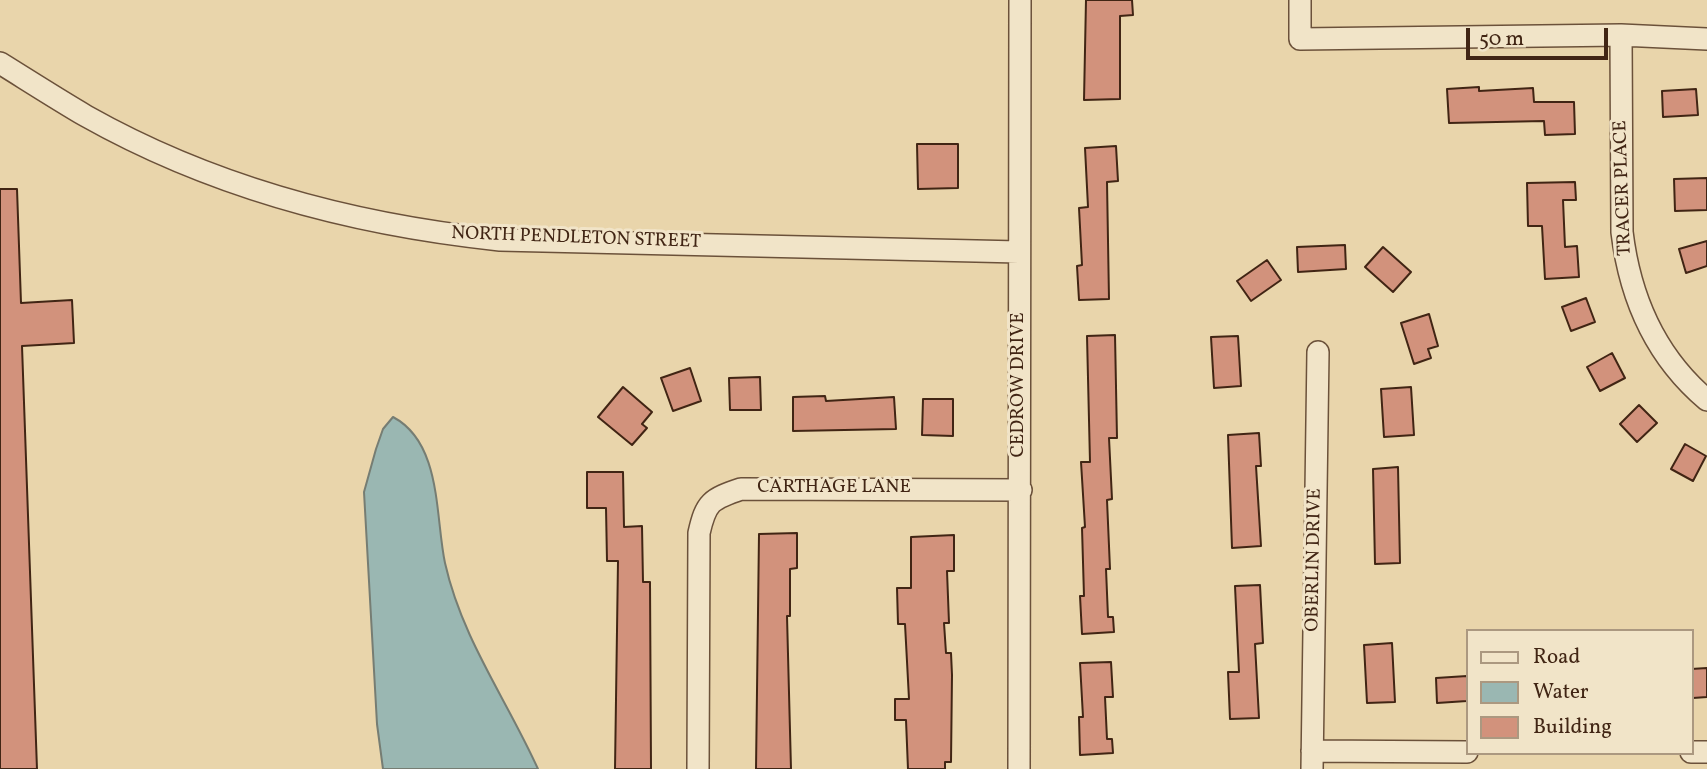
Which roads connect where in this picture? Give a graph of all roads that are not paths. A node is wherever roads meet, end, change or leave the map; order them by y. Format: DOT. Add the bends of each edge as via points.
graph roads {
  1 [pos="1020,0"];
  2 [pos="1300,0"];
  3 [pos="1621,35"];
  4 [pos="1707,38"];
  5 [pos="0,63"];
  6 [pos="1019,252"];
  7 [pos="1318,352"];
  8 [pos="1707,400"];
  9 [pos="1021,490"];
  10 [pos="1466,752"];
  11 [pos="1312,760"];
  12 [pos="698,769"];
  13 [pos="1019,769"];
  1 -- 6 [label="street, CEDROW DRIVE"];
  2 -- 3 [label="street" via="1300,39"];
  3 -- 4 [label="street"];
  3 -- 8 [label="street, TRACER PLACE" via="1625,261 1653,336 1688,384"];
  5 -- 6 [label="street, NORTH PENDLETON STREET" via="87,117 179,162 262,194 362,220 500,240"];
  6 -- 9 [label="street, CEDROW DRIVE"];
  7 -- 11 [label="street, OBERLIN DRIVE"];
  9 -- 12 [label="street, CARTHAGE LANE" via="741,489 718,497 705,509 699,533"];
  9 -- 13 [label="street, CEDROW DRIVE"];
  10 -- 11 [label="street"];
}
